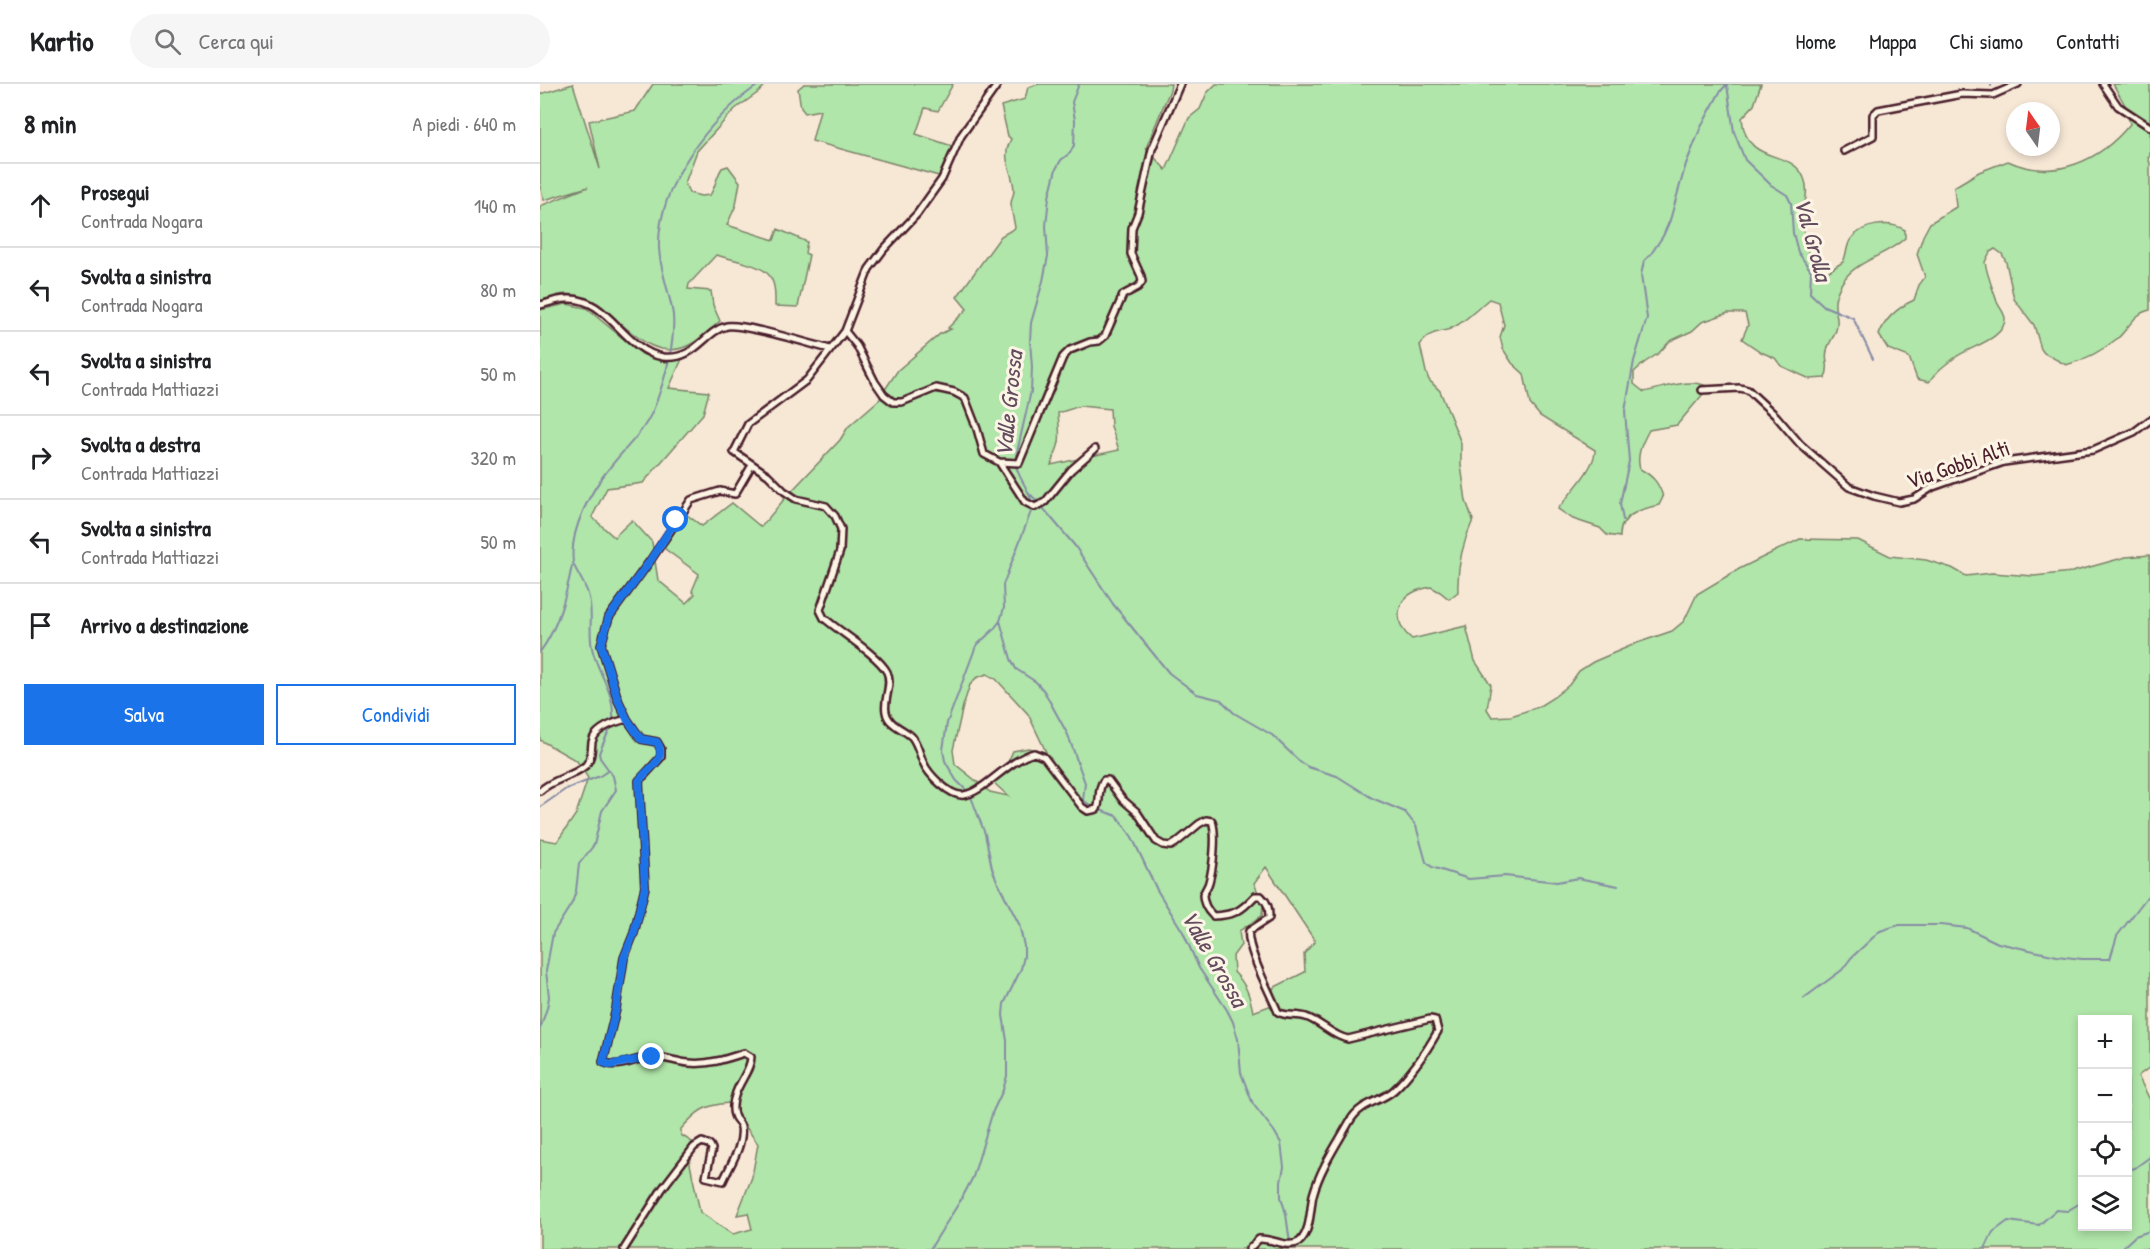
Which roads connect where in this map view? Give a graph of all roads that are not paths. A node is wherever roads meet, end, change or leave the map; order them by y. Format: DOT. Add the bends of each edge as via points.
graph roads {
  1 [pos="998,84"];
  2 [pos="1180,84"];
  3 [pos="2018,84"];
  4 [pos="2103,84"];
  5 [pos="2150,127"];
  6 [pos="1844,151"];
  7 [pos="540,305"];
  8 [pos="845,331"];
  9 [pos="830,349"];
  10 [pos="1702,390"];
  11 [pos="2150,420"];
  12 [pos="1095,449"];
  13 [pos="999,462"];
  14 [pos="752,465"];
  15 [pos="627,719"];
  16 [pos="540,791"];
  17 [pos="624,1249"];
  18 [pos="1250,1249"];
  1 -- 8 [label="street" via="961,136 942,179 869,269"];
  2 -- 13 [label="street" via="1152,149 1132,228 1131,254 1142,282 1123,295 1105,336 1070,350 1063,357 1019,463"];
  3 -- 6 [label="street" via="1993,95 1962,94 1878,110 1873,115 1873,136"];
  4 -- 5 [label="street" via="2118,106"];
  7 -- 9 [label="street" via="567,298 586,302 642,349 662,357 679,356 698,348 716,331 733,325"];
  8 -- 9 [label="street"];
  8 -- 13 [label="street" via="875,382 893,402 936,388 965,398 984,454"];
  9 -- 14 [label="street" via="807,380 748,423 734,452"];
  10 -- 11 [label="street, Via Gobbi Alti" via="1748,390 1849,487 1899,502 1914,500 1933,487 2004,462 2093,450 2134,432"];
  12 -- 13 [label="street" via="1071,470 1045,502 1035,507 1025,502"];
  14 -- 15 [label="street" via="735,494 720,491 691,500 609,617 601,645"];
  14 -- 18 [label="street" via="796,499 826,506 835,516 841,529 840,551 820,610 824,618 887,672 885,711 889,720 910,736 930,774 943,786 965,795 979,789 1010,764 1034,753 1044,757 1088,811 1097,809 1100,785 1108,780 1137,812 1156,841 1164,845 1171,846 1198,824 1212,821 1211,872 1203,894 1206,909 1213,916 1222,916 1241,911 1255,896 1267,902 1269,918 1249,931 1248,937 1278,1012 1305,1016 1348,1039 1435,1020 1438,1031 1423,1056 1393,1091 1370,1102 1352,1119 1318,1180 1306,1234 1297,1244 1286,1245 1268,1238 1260,1239"];
  15 -- 16 [label="street" via="600,730 592,739 586,764"];
  15 -- 17 [label="street" via="641,739 657,742 661,757 639,781 645,887 624,958 603,1062 610,1065 652,1057 707,1063 744,1053 751,1057 751,1064 734,1104 734,1116 741,1128 740,1143 723,1181 706,1177 710,1145 702,1142 694,1147"];
}
